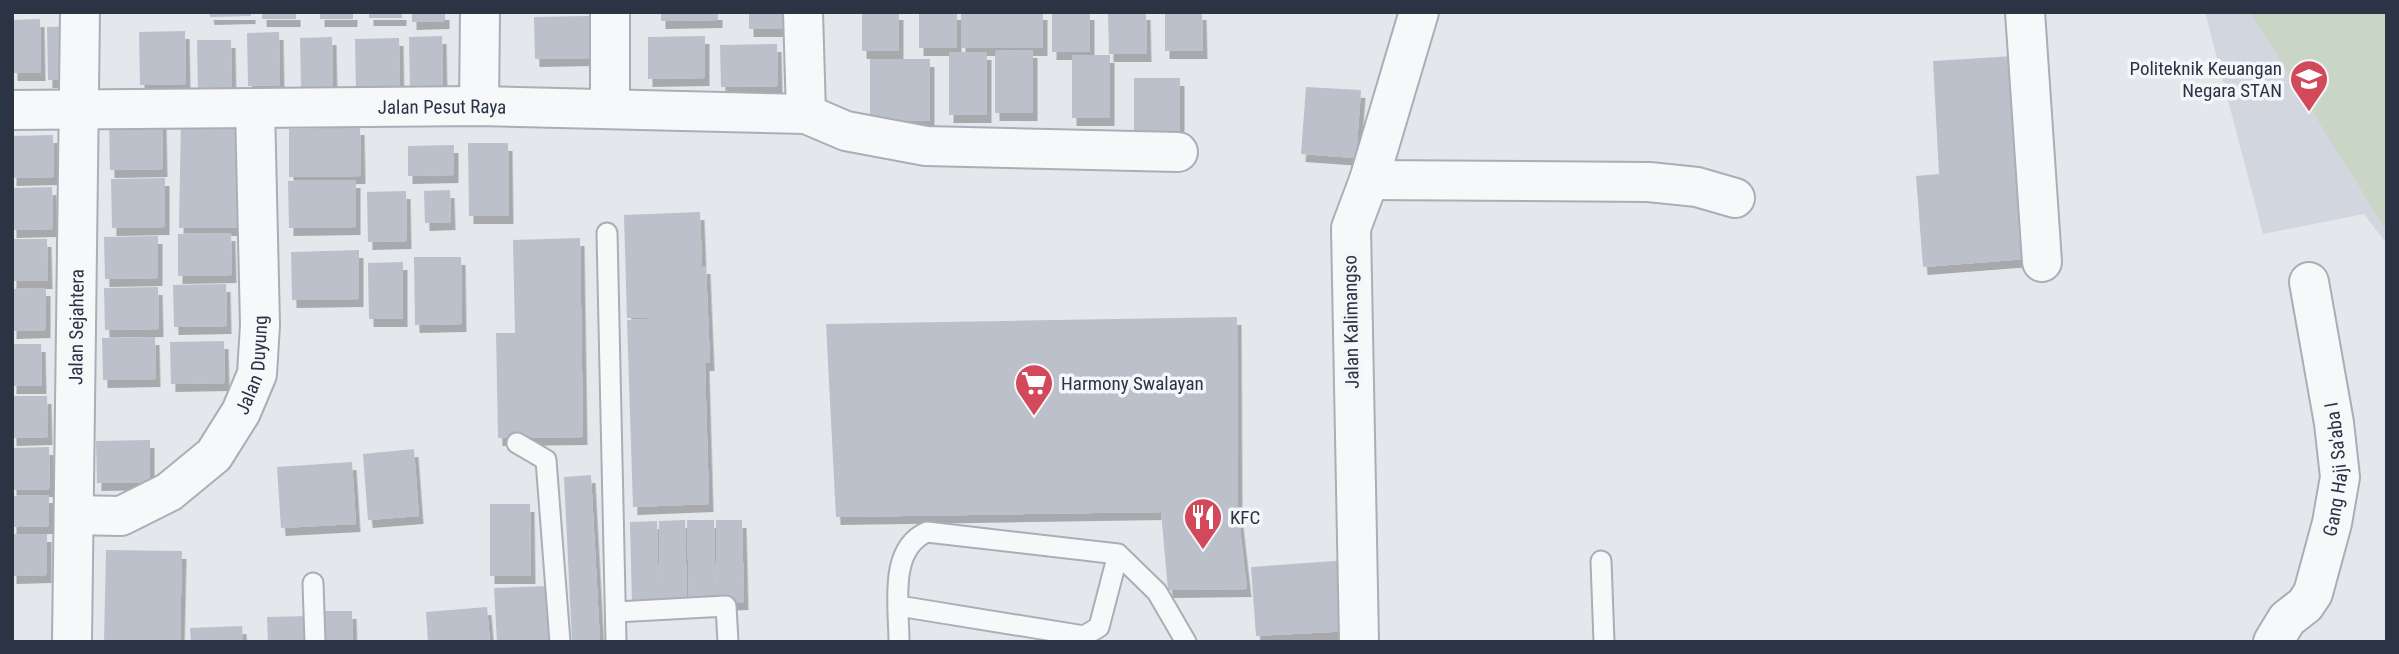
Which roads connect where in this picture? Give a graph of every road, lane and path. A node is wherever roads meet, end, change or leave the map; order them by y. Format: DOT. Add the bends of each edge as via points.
graph roads {
  1 [pos="80,12"];
  2 [pos="480,12"];
  3 [pos="610,12"];
  4 [pos="803,12"];
  5 [pos="1419,12"];
  6 [pos="2025,12"];
  7 [pos="479,106"];
  8 [pos="256,108"];
  9 [pos="610,109"];
  10 [pos="12,110"];
  11 [pos="80,110"];
  12 [pos="806,114"];
  13 [pos="1178,152"];
  14 [pos="1369,180"];
  15 [pos="1735,198"];
  16 [pos="607,233"];
  17 [pos="2042,262"];
  18 [pos="2309,282"];
  19 [pos="517,443"];
  20 [pos="74,515"];
  21 [pos="1118,555"];
  22 [pos="1601,561"];
  23 [pos="313,583"];
  24 [pos="899,606"];
  25 [pos="616,612"];
  26 [pos="72,642"];
  27 [pos="315,642"];
  28 [pos="560,642"];
  29 [pos="617,642"];
  30 [pos="727,642"];
  31 [pos="899,642"];
  32 [pos="1186,642"];
  33 [pos="1359,642"];
  34 [pos="1604,642"];
  35 [pos="2273,642"];
  1 -- 11 [label="street, Jalan Sejahtera"];
  2 -- 7 [label="street"];
  3 -- 9 [label="street"];
  4 -- 12 [label="street"];
  5 -- 14 [label="street, Jalan Kalimangso"];
  6 -- 17 [label="street"];
  7 -- 8 [label="street, Jalan Pesut Raya"];
  7 -- 9 [label="street, Jalan Pesut Raya"];
  8 -- 11 [label="street, Jalan Pesut Raya"];
  8 -- 20 [label="street, Jalan Duyung" via="260,325 257,374 241,412 214,455 169,492 121,516"];
  9 -- 12 [label="street, Jalan Pesut Raya"];
  10 -- 11 [label="street, Jalan Pesut Raya"];
  11 -- 20 [label="street, Jalan Sejahtera"];
  12 -- 13 [label="street" via="856,134 926,146"];
  14 -- 15 [label="street" via="1649,182 1697,187"];
  14 -- 33 [label="street, Jalan Kalimangso" via="1351,228 1349,251"];
  16 -- 25 [label="lane"];
  18 -- 35 [label="street, Gang Haji Sa'aba I" via="2340,477 2313,593 2287,619"];
  19 -- 28 [label="lane" via="546,460"];
  20 -- 26 [label="street, Jalan Sejahtera"];
  21 -- 24 [label="lane" via="927,532 906,547"];
  21 -- 24 [label="lane" via="1099,627 1084,636"];
  21 -- 32 [label="lane" via="1157,592"];
  22 -- 34 [label="lane"];
  23 -- 27 [label="lane"];
  24 -- 31 [label="lane"];
  25 -- 29 [label="lane"];
  25 -- 30 [label="lane" via="726,606"];
}
